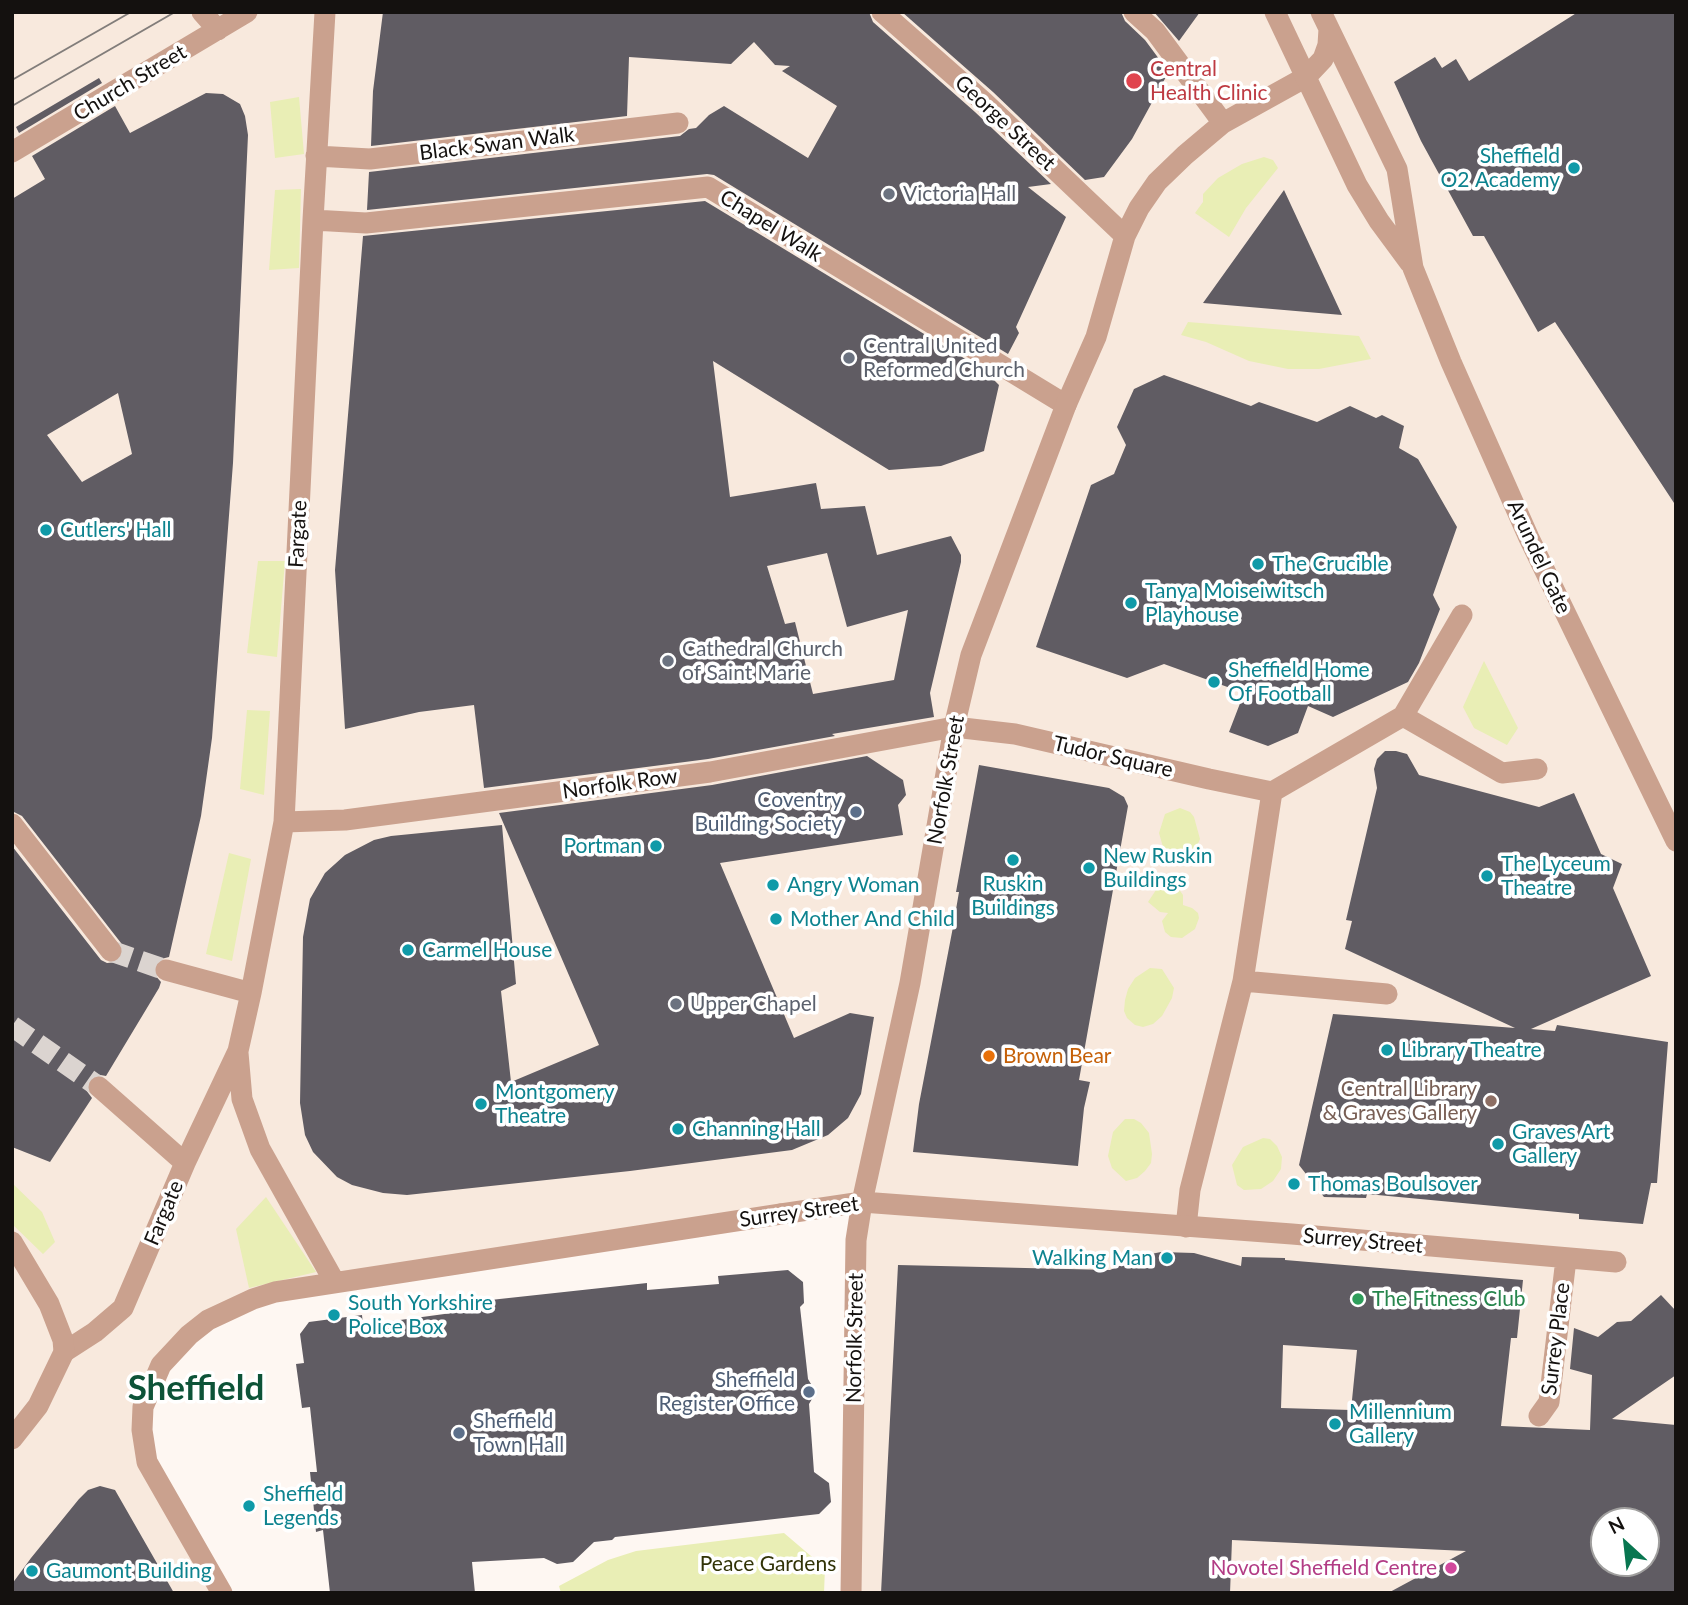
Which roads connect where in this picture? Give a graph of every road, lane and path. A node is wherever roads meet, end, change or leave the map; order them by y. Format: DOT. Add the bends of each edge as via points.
graph roads {
  1 [pos="202,12"];
  2 [pos="247,12"];
  3 [pos="325,12"];
  4 [pos="882,12"];
  5 [pos="1134,12"];
  6 [pos="1275,12"];
  7 [pos="1325,20"];
  8 [pos="218,30"];
  9 [pos="1306,77"];
  10 [pos="678,123"];
  11 [pos="1223,123"];
  12 [pos="12,152"];
  13 [pos="316,156"];
  14 [pos="313,220"];
  15 [pos="1125,236"];
  16 [pos="1413,268"];
  17 [pos="1066,405"];
  18 [pos="1462,615"];
  19 [pos="1403,716"];
  20 [pos="954,727"];
  21 [pos="1537,769"];
  22 [pos="1272,792"];
  23 [pos="284,822"];
  24 [pos="12,824"];
  25 [pos="1676,841"];
  26 [pos="111,951"];
  27 [pos="166,970"];
  28 [pos="1243,981"];
  29 [pos="251,993"];
  30 [pos="1387,994"];
  31 [pos="238,1051"];
  32 [pos="99,1087"];
  33 [pos="185,1163"];
  34 [pos="862,1202"];
  35 [pos="1186,1227"];
  36 [pos="12,1242"];
  37 [pos="1566,1259"];
  38 [pos="1616,1262"];
  39 [pos="334,1281"];
  40 [pos="64,1352"];
  41 [pos="1539,1416"];
  42 [pos="12,1439"];
  43 [pos="222,1593"];
  44 [pos="851,1593"];
  1 -- 8 [label="street"];
  2 -- 8 [label="street, Church Street"];
  3 -- 13 [label="street, Fargate"];
  4 -- 15 [label="street, George Street"];
  5 -- 11 [label="street" via="1155,31"];
  6 -- 9 [label="street, Arundel Gate"];
  7 -- 9 [label="street" via="1328,45"];
  7 -- 16 [label="street, Arundel Gate" via="1397,169"];
  8 -- 12 [label="street, Church Street"];
  9 -- 11 [label="street, Norfolk Street"];
  9 -- 16 [label="street, Arundel Gate" via="1357,185"];
  10 -- 13 [label="street, Black Swan Walk" via="370,159"];
  11 -- 15 [label="street, Norfolk Street" via="1157,182"];
  13 -- 14 [label="street, Fargate"];
  14 -- 17 [label="street, Chapel Walk" via="366,223 708,187"];
  14 -- 23 [label="street, Fargate"];
  15 -- 17 [label="street, Norfolk Street" via="1096,337"];
  16 -- 25 [label="street, Arundel Gate" via="1529,538"];
  17 -- 20 [label="street, Norfolk Street" via="971,655"];
  18 -- 19 [label="street"];
  19 -- 21 [label="street" via="1502,773"];
  19 -- 22 [label="street"];
  20 -- 22 [label="street, Tudor Square" via="1015,734"];
  20 -- 23 [label="street, Norfolk Row" via="710,772 345,820"];
  20 -- 34 [label="street, Norfolk Street" via="910,983"];
  22 -- 28 [label="street"];
  23 -- 29 [label="street, Fargate"];
  24 -- 26 [label="street"];
  27 -- 29 [label="street"];
  28 -- 30 [label="street"];
  28 -- 35 [label="street" via="1190,1190"];
  29 -- 31 [label="street, Fargate"];
  31 -- 33 [label="street, Fargate"];
  31 -- 39 [label="street, Fargate" via="242,1099 260,1149"];
  32 -- 33 [label="street"];
  33 -- 40 [label="street, Fargate" via="123,1308"];
  34 -- 35 [label="street, Surrey Street"];
  34 -- 39 [label="street, Surrey Street"];
  34 -- 44 [label="street, Norfolk Street" via="856,1240"];
  35 -- 37 [label="street, Surrey Street"];
  36 -- 40 [label="street" via="49,1304"];
  37 -- 38 [label="street, Surrey Street"];
  37 -- 41 [label="street, Surrey Place" via="1549,1402"];
  39 -- 43 [label="street, Surrey Street" via="253,1298 208,1320 161,1365 143,1407 147,1462"];
  40 -- 42 [label="street" via="38,1406"];
}
